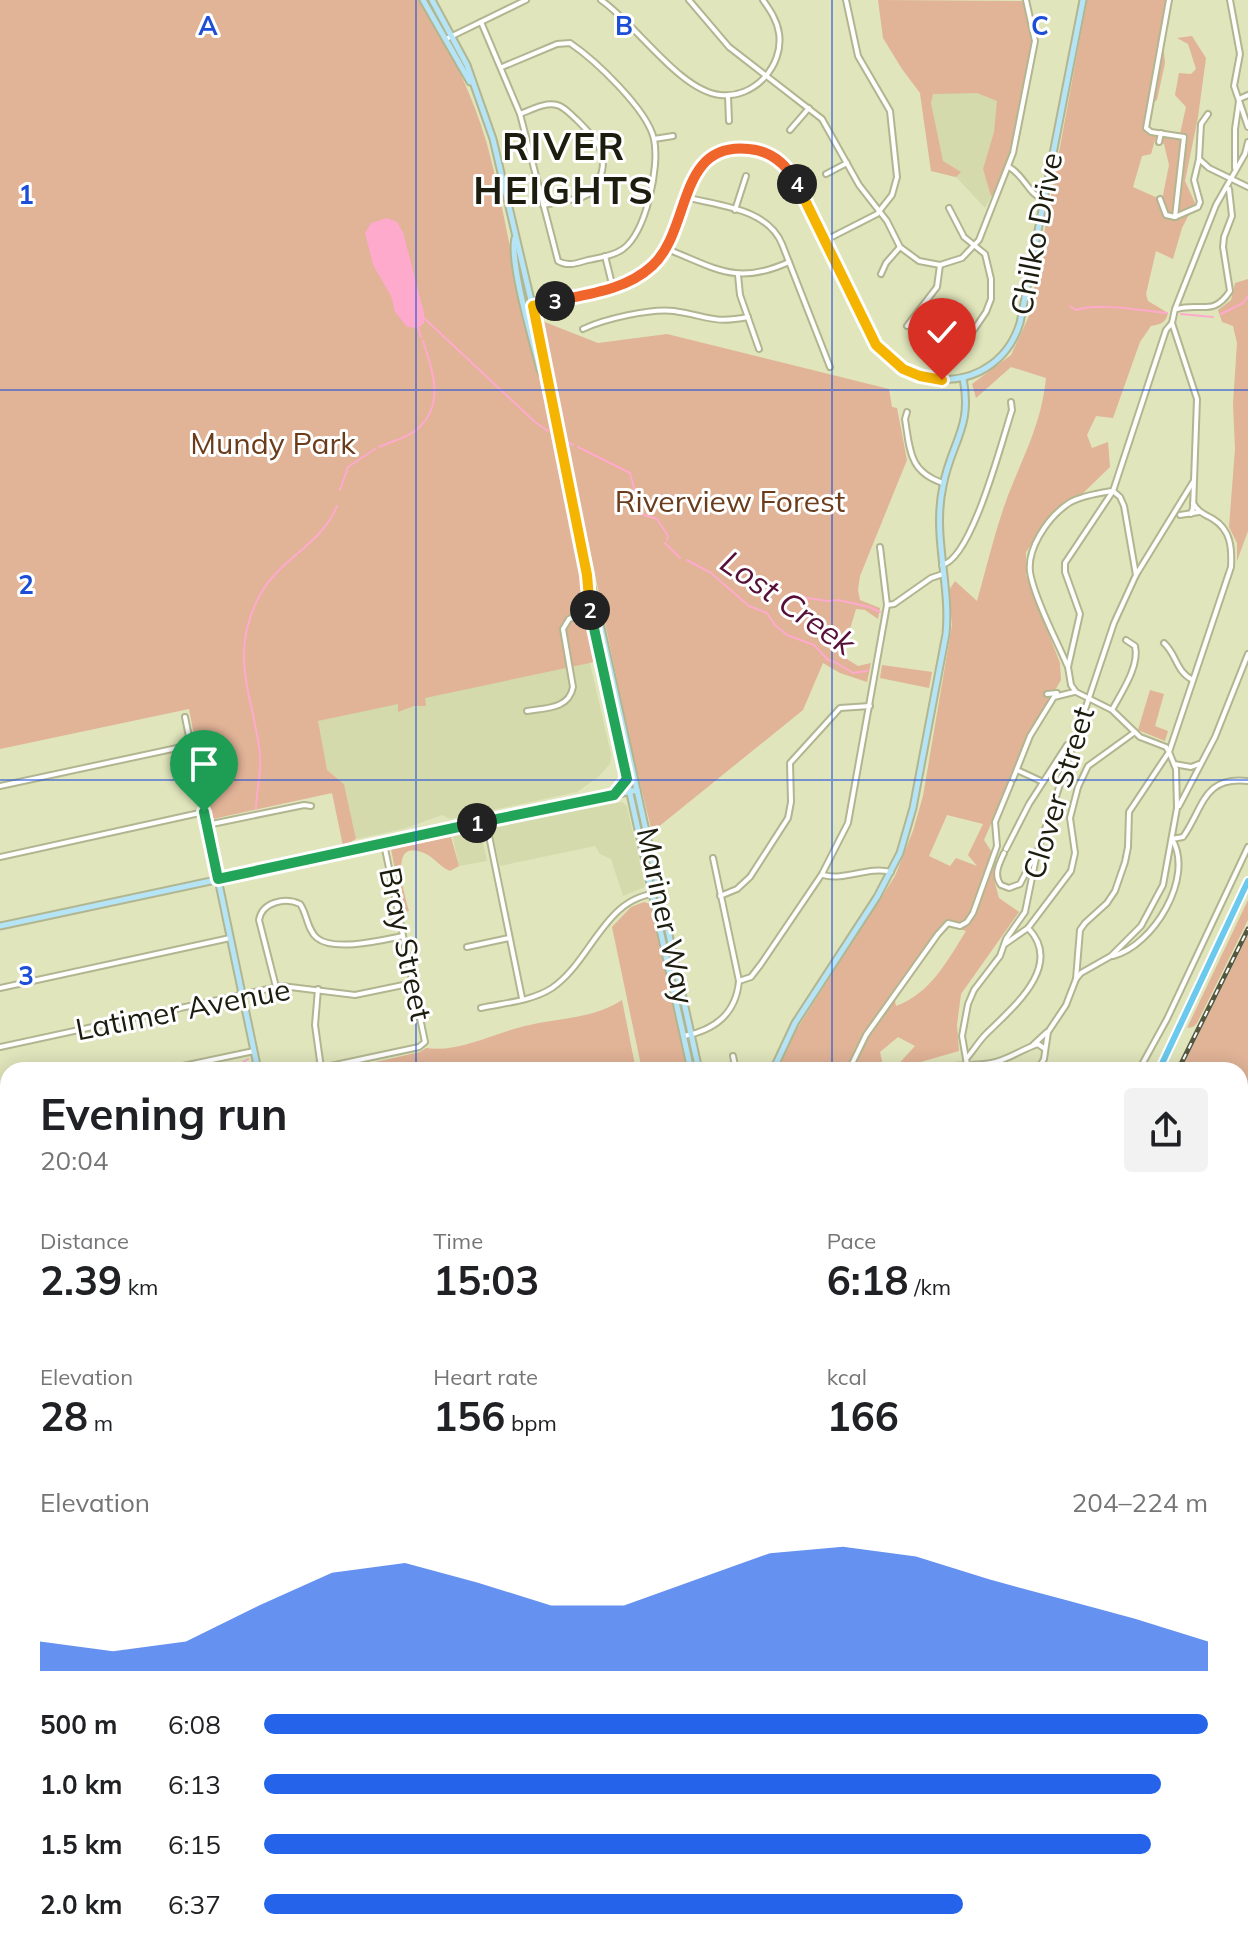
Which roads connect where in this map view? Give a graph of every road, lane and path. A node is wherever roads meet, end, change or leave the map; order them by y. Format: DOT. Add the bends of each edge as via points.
graph roads {
  1 [pos="423,0"];
  2 [pos="432,0"];
  3 [pos="526,0"];
  4 [pos="601,0"];
  5 [pos="689,0"];
  6 [pos="772,0"];
  7 [pos="846,0"];
  8 [pos="1026,0"];
  9 [pos="1083,0"];
  10 [pos="1169,0"];
  11 [pos="1230,0"];
  12 [pos="764,2"];
  13 [pos="481,22"];
  14 [pos="453,36"];
  15 [pos="446,39"];
  16 [pos="502,67"];
  17 [pos="768,75"];
  18 [pos="472,84"];
  19 [pos="1248,95"];
  20 [pos="728,96"];
  21 [pos="1239,99"];
  22 [pos="809,108"];
  23 [pos="520,114"];
  24 [pos="1208,114"];
  25 [pos="729,121"];
  26 [pos="1248,127"];
  27 [pos="1235,129"];
  28 [pos="790,130"];
  29 [pos="1161,133"];
  30 [pos="673,136"];
  31 [pos="654,139"];
  32 [pos="1159,142"];
  33 [pos="1248,142"];
  34 [pos="1234,155"];
  35 [pos="1244,156"];
  36 [pos="1199,159"];
  37 [pos="847,163"];
  38 [pos="1008,167"];
  39 [pos="1235,168"];
  40 [pos="826,174"];
  41 [pos="746,176"];
  42 [pos="1232,179"];
  43 [pos="1248,187"];
  44 [pos="1226,188"];
  45 [pos="685,197"];
  46 [pos="1160,199"];
  47 [pos="1044,200"];
  48 [pos="543,205"];
  49 [pos="949,208"];
  50 [pos="735,210"];
  51 [pos="879,212"];
  52 [pos="1175,217"];
  53 [pos="515,238"];
  54 [pos="824,241"];
  55 [pos="975,245"];
  56 [pos="900,247"];
  57 [pos="667,249"];
  58 [pos="605,256"];
  59 [pos="789,262"];
  60 [pos="940,265"];
  61 [pos="881,274"];
  62 [pos="738,275"];
  63 [pos="613,288"];
  64 [pos="665,302"];
  65 [pos="533,306"];
  66 [pos="525,308"];
  67 [pos="1175,309"];
  68 [pos="665,311"];
  69 [pos="748,317"];
  70 [pos="1172,323"];
  71 [pos="907,326"];
  72 [pos="583,329"];
  73 [pos="969,337"];
  74 [pos="759,349"];
  75 [pos="830,367"];
  76 [pos="963,378"];
  77 [pos="545,379"];
  78 [pos="1011,402"];
  79 [pos="907,412"];
  80 [pos="1193,482"];
  81 [pos="943,483"];
  82 [pos="1113,491"];
  83 [pos="1182,501"];
  84 [pos="1193,503"];
  85 [pos="1178,507"];
  86 [pos="1199,512"];
  87 [pos="1191,514"];
  88 [pos="1180,515"];
  89 [pos="1166,527"];
  90 [pos="880,547"];
  91 [pos="942,565"];
  92 [pos="943,574"];
  93 [pos="587,575"];
  94 [pos="1136,575"];
  95 [pos="887,605"];
  96 [pos="597,611"];
  97 [pos="590,612"];
  98 [pos="1126,640"];
  99 [pos="1164,643"];
  100 [pos="1248,654"];
  101 [pos="1068,667"];
  102 [pos="1193,680"];
  103 [pos="1076,692"];
  104 [pos="1059,693"];
  105 [pos="1047,694"];
  106 [pos="1089,696"];
  107 [pos="870,706"];
  108 [pos="1112,710"];
  109 [pos="527,711"];
  110 [pos="185,717"];
  111 [pos="1135,732"];
  112 [pos="1072,743"];
  113 [pos="191,745"];
  114 [pos="1169,752"];
  115 [pos="1174,764"];
  116 [pos="1201,764"];
  117 [pos="1017,770"];
  118 [pos="627,779"];
  119 [pos="1248,781"];
  120 [pos="1043,782"];
  121 [pos="0,786"];
  122 [pos="637,790"];
  123 [pos="630,791"];
  124 [pos="614,795"];
  125 [pos="632,803"];
  126 [pos="311,806"];
  127 [pos="1177,808"];
  128 [pos="204,812"];
  129 [pos="486,821"];
  130 [pos="207,825"];
  131 [pos="1172,839"];
  132 [pos="384,844"];
  133 [pos="1248,847"];
  134 [pos="1037,853"];
  135 [pos="0,857"];
  136 [pos="713,858"];
  137 [pos="891,872"];
  138 [pos="822,874"];
  139 [pos="218,879"];
  140 [pos="1248,881"];
  141 [pos="653,893"];
  142 [pos="661,893"];
  143 [pos="720,896"];
  144 [pos="0,926"];
  145 [pos="1028,928"];
  146 [pos="403,936"];
  147 [pos="230,938"];
  148 [pos="509,938"];
  149 [pos="1005,944"];
  150 [pos="467,947"];
  151 [pos="1111,956"];
  152 [pos="1078,966"];
  153 [pos="1088,969"];
  154 [pos="1076,979"];
  155 [pos="739,981"];
  156 [pos="413,983"];
  157 [pos="276,987"];
  158 [pos="0,988"];
  159 [pos="318,989"];
  160 [pos="242,994"];
  161 [pos="522,998"];
  162 [pos="481,1008"];
  163 [pos="1048,1032"];
  164 [pos="692,1035"];
  165 [pos="684,1036"];
  166 [pos="1031,1046"];
  167 [pos="0,1047"];
  168 [pos="1045,1050"];
  169 [pos="254,1051"];
  170 [pos="733,1056"];
  171 [pos="202,1062"];
  172 [pos="256,1062"];
  173 [pos="320,1062"];
  174 [pos="352,1062"];
  175 [pos="689,1062"];
  176 [pos="697,1062"];
  177 [pos="734,1062"];
  178 [pos="777,1062"];
  179 [pos="853,1062"];
  180 [pos="967,1062"];
  181 [pos="1042,1062"];
  182 [pos="1143,1062"];
  183 [pos="1161,1062"];
  1 -- 15 [label="main road, Mariner Way"];
  2 -- 14 [label="main road, Mariner Way"];
  3 -- 13 [label="street"];
  4 -- 20 [label="street" via="691,84"];
  5 -- 17 [label="street" via="729,47"];
  6 -- 12 [label="street"];
  7 -- 51 [label="street" via="858,56 891,114 897,177"];
  8 -- 38 [label="street" via="1035,41"];
  9 -- 47 [label="main road, Chilko Drive"];
  10 -- 29 [label="street" via="1146,118 1146,128"];
  11 -- 21 [label="street" via="1240,54 1234,83"];
  12 -- 17 [label="street" via="779,36"];
  13 -- 14 [label="street"];
  13 -- 16 [label="street"];
  14 -- 15 [label="street"];
  14 -- 18 [label="main road, Mariner Way"];
  15 -- 18 [label="main road, Mariner Way"];
  16 -- 23 [label="street"];
  16 -- 31 [label="street" via="570,43 637,106"];
  17 -- 20 [label="street" via="752,88"];
  17 -- 22 [label="street"];
  18 -- 53 [label="main road, Mariner Way" via="493,139"];
  19 -- 21 [label="street"];
  20 -- 25 [label="street"];
  21 -- 26 [label="street"];
  21 -- 27 [label="street"];
  22 -- 28 [label="street"];
  22 -- 37 [label="street" via="824,122"];
  23 -- 48 [label="street" via="537,163"];
  23 -- 48 [label="street" via="560,106 595,138 602,152 592,193"];
  24 -- 36 [label="street" via="1201,124"];
  26 -- 27 [label="street" via="1242,123"];
  27 -- 34 [label="street"];
  29 -- 32 [label="street"];
  29 -- 52 [label="street" via="1184,137"];
  30 -- 31 [label="street"];
  31 -- 58 [label="street" via="655,171 641,225 625,247"];
  33 -- 35 [label="street"];
  34 -- 35 [label="street"];
  34 -- 39 [label="street"];
  35 -- 39 [label="street"];
  36 -- 42 [label="street"];
  36 -- 52 [label="street" via="1194,180 1200,205"];
  37 -- 40 [label="street"];
  37 -- 51 [label="street"];
  38 -- 47 [label="street"];
  38 -- 55 [label="street"];
  39 -- 42 [label="street"];
  41 -- 50 [label="street"];
  42 -- 43 [label="street"];
  42 -- 44 [label="street"];
  44 -- 67 [label="street"];
  44 -- 67 [label="street" via="1232,216 1223,247 1230,291 1214,306"];
  45 -- 50 [label="street"];
  45 -- 54 [label="main road, Chilko Drive" via="694,175 715,155 742,148 763,152 789,171"];
  45 -- 57 [label="main road, Chilko Drive"];
  46 -- 52 [label="street" via="1166,215"];
  47 -- 76 [label="main road, Chilko Drive" via="1017,332 995,362"];
  48 -- 58 [label="street" via="560,263"];
  49 -- 55 [label="street" via="961,234"];
  50 -- 59 [label="street" via="769,224"];
  51 -- 54 [label="street"];
  51 -- 56 [label="street"];
  53 -- 65 [label="main road, Mariner Way"];
  53 -- 66 [label="main road, Mariner Way" via="512,248"];
  54 -- 76 [label="main road, Chilko Drive" via="871,338 886,357 924,378"];
  55 -- 60 [label="street" via="962,258"];
  55 -- 73 [label="street" via="986,257 992,288 984,316"];
  56 -- 60 [label="street" via="919,261"];
  56 -- 61 [label="street"];
  57 -- 62 [label="street"];
  57 -- 63 [label="main road, Chilko Drive" via="644,273"];
  58 -- 63 [label="street"];
  59 -- 62 [label="street"];
  59 -- 75 [label="street"];
  60 -- 71 [label="street" via="937,287"];
  62 -- 69 [label="street"];
  63 -- 65 [label="main road, Chilko Drive"];
  64 -- 68 [label="street"];
  65 -- 66 [label="main road, Chilko Drive"];
  65 -- 77 [label="main road, Mariner Way"];
  66 -- 77 [label="main road, Mariner Way"];
  67 -- 70 [label="street"];
  68 -- 69 [label="street" via="720,322"];
  68 -- 72 [label="street"];
  69 -- 74 [label="street"];
  70 -- 80 [label="street" via="1197,399"];
  70 -- 82 [label="street"];
  76 -- 81 [label="main road" via="965,424"];
  77 -- 93 [label="main road, Mariner Way"];
  78 -- 91 [label="street" via="968,537 955,559"];
  79 -- 81 [label="street" via="916,466"];
  80 -- 83 [label="street"];
  80 -- 84 [label="street"];
  81 -- 91 [label="main road" via="938,522"];
  82 -- 94 [label="street" via="1124,506"];
  82 -- 101 [label="street" via="1065,563 1080,614"];
  82 -- 101 [label="street" via="1072,501 1055,514 1029,561"];
  83 -- 84 [label="street"];
  83 -- 85 [label="street"];
  84 -- 86 [label="street"];
  84 -- 87 [label="street"];
  85 -- 88 [label="street"];
  85 -- 89 [label="street, Clover Street"];
  86 -- 87 [label="street"];
  86 -- 102 [label="street" via="1217,522 1232,549 1231,567"];
  87 -- 88 [label="street"];
  88 -- 89 [label="street, Clover Street"];
  89 -- 94 [label="street, Clover Street"];
  90 -- 95 [label="street"];
  91 -- 92 [label="main road"];
  92 -- 95 [label="street"];
  92 -- 137 [label="main road" via="944,646 913,808"];
  93 -- 96 [label="main road, Mariner Way"];
  93 -- 97 [label="main road, Mariner Way"];
  94 -- 106 [label="street, Clover Street"];
  95 -- 107 [label="street"];
  96 -- 97 [label="street"];
  96 -- 122 [label="main road, Mariner Way"];
  97 -- 109 [label="street" via="569,619 563,629 573,687 570,698"];
  97 -- 118 [label="main road, Mariner Way"];
  98 -- 108 [label="street" via="1137,653"];
  99 -- 102 [label="street" via="1180,671"];
  100 -- 116 [label="street"];
  101 -- 103 [label="street"];
  102 -- 114 [label="street"];
  103 -- 104 [label="street"];
  103 -- 106 [label="street"];
  104 -- 105 [label="street"];
  104 -- 117 [label="street" via="1030,736"];
  106 -- 108 [label="street"];
  106 -- 112 [label="street, Clover Street"];
  107 -- 138 [label="street" via="848,823"];
  107 -- 143 [label="street" via="840,708 790,763 788,818 746,883"];
  108 -- 111 [label="street"];
  110 -- 113 [label="street"];
  111 -- 114 [label="street"];
  111 -- 145 [label="street" via="1105,751 1082,775 1070,818 1075,853 1071,871"];
  112 -- 120 [label="street"];
  112 -- 134 [label="street, Clover Street"];
  113 -- 121 [label="street"];
  113 -- 128 [label="street"];
  114 -- 115 [label="street"];
  114 -- 152 [label="street" via="1130,809 1121,876 1107,903 1080,930"];
  115 -- 116 [label="street"];
  115 -- 127 [label="street"];
  116 -- 127 [label="street"];
  117 -- 120 [label="street"];
  117 -- 179 [label="street" via="995,822 997,846 973,913 967,922 948,923 938,934 866,1035"];
  118 -- 123 [label="main road, Mariner Way"];
  118 -- 124 [label="main road"];
  119 -- 131 [label="street" via="1226,780 1215,786 1183,837"];
  120 -- 134 [label="street" via="1005,851 997,877 1001,885 1020,884"];
  122 -- 123 [label="main road"];
  122 -- 142 [label="main road, Mariner Way"];
  123 -- 124 [label="main road"];
  123 -- 125 [label="main road, Mariner Way"];
  124 -- 125 [label="main road"];
  124 -- 129 [label="main road"];
  125 -- 141 [label="main road, Mariner Way"];
  126 -- 130 [label="street"];
  127 -- 131 [label="street"];
  128 -- 130 [label="street"];
  128 -- 135 [label="street"];
  129 -- 132 [label="main road"];
  129 -- 148 [label="street"];
  130 -- 139 [label="street"];
  131 -- 151 [label="street" via="1153,907"];
  131 -- 151 [label="street" via="1178,856 1175,889 1155,928 1135,947"];
  132 -- 139 [label="main road"];
  132 -- 146 [label="street, Bray Street"];
  133 -- 182 [label="street"];
  134 -- 149 [label="street, Clover Street" via="1025,912"];
  136 -- 143 [label="street"];
  137 -- 138 [label="street"];
  137 -- 178 [label="main road" via="795,1023"];
  138 -- 155 [label="street" via="758,970"];
  139 -- 144 [label="main road"];
  139 -- 147 [label="main road"];
  140 -- 183 [label="main road"];
  141 -- 142 [label="street"];
  141 -- 161 [label="street" via="620,907 553,987"];
  141 -- 165 [label="main road, Mariner Way"];
  142 -- 164 [label="main road, Mariner Way"];
  143 -- 155 [label="street"];
  145 -- 149 [label="street"];
  145 -- 180 [label="street" via="1039,944 1030,989 984,1035"];
  146 -- 156 [label="street, Bray Street"];
  146 -- 157 [label="street" via="360,944 320,940 300,904 269,904 259,920"];
  147 -- 158 [label="street"];
  147 -- 160 [label="main road"];
  148 -- 150 [label="street"];
  148 -- 161 [label="street"];
  149 -- 180 [label="street, Clover Street" via="968,1004 962,1036"];
  151 -- 153 [label="street"];
  152 -- 153 [label="street"];
  152 -- 154 [label="street"];
  153 -- 154 [label="street"];
  154 -- 163 [label="street"];
  155 -- 164 [label="street" via="725,1017"];
  156 -- 159 [label="street, Latimer Avenue" via="355,995"];
  156 -- 174 [label="street, Bray Street" via="424,1043"];
  157 -- 159 [label="street, Latimer Avenue"];
  157 -- 160 [label="street, Latimer Avenue"];
  159 -- 173 [label="street" via="315,1025"];
  160 -- 167 [label="street, Latimer Avenue"];
  160 -- 169 [label="main road"];
  161 -- 162 [label="street"];
  163 -- 166 [label="street"];
  163 -- 168 [label="street"];
  164 -- 165 [label="street"];
  164 -- 176 [label="main road, Mariner Way"];
  165 -- 175 [label="main road, Mariner Way"];
  166 -- 168 [label="street"];
  166 -- 180 [label="street" via="996,1062"];
  168 -- 181 [label="street"];
  169 -- 171 [label="street"];
  169 -- 172 [label="main road"];
  170 -- 177 [label="street"];
}
